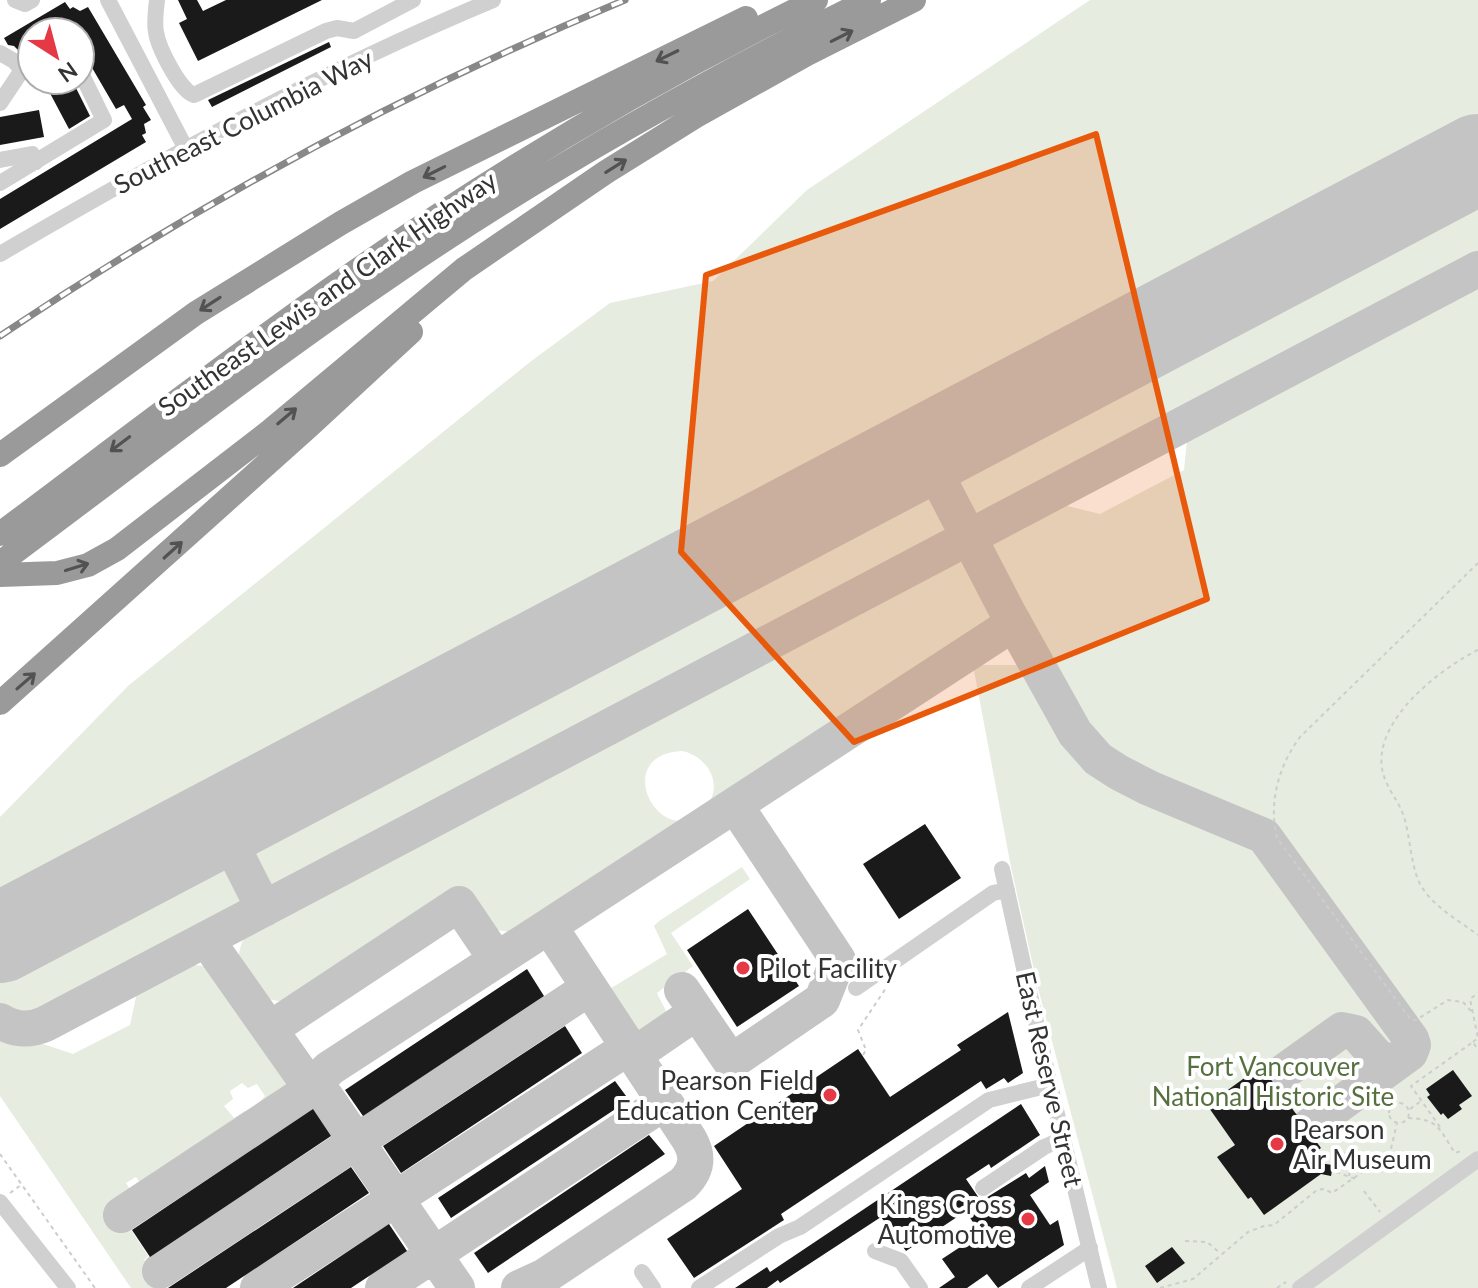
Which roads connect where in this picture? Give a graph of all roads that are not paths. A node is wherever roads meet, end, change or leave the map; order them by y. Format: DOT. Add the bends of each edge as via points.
graph roads {
  1 [pos="15,0"];
  2 [pos="32,0"];
  3 [pos="108,0"];
  4 [pos="157,0"];
  5 [pos="413,0"];
  6 [pos="493,0"];
  7 [pos="789,0"];
  8 [pos="816,0"];
  9 [pos="869,0"];
  10 [pos="914,0"];
  11 [pos="16,82"];
  12 [pos="92,96"];
  13 [pos="0,103"];
  14 [pos="186,149"];
  15 [pos="0,160"];
  16 [pos="36,162"];
  17 [pos="0,183"];
  18 [pos="552,209"];
  19 [pos="0,254"];
  20 [pos="10,449"];
  21 [pos="0,466"];
  22 [pos="44,516"];
  23 [pos="0,534"];
  24 [pos="0,563"];
  25 [pos="0,575"];
  26 [pos="0,703"];
  27 [pos="1002,869"];
  28 [pos="1007,890"];
  29 [pos="856,988"];
  30 [pos="1050,1085"];
  31 [pos="1063,1139"];
  32 [pos="1474,1162"];
  33 [pos="983,1188"];
  34 [pos="0,1202"];
  35 [pos="6,1222"];
  36 [pos="1090,1248"];
  37 [pos="875,1251"];
  38 [pos="642,1272"];
  39 [pos="68,1288"];
  40 [pos="653,1288"];
  41 [pos="699,1288"];
  42 [pos="920,1288"];
  43 [pos="1029,1288"];
  44 [pos="1099,1288"];
  45 [pos="1300,1288"];
  1 -- 2 [label="street"];
  3 -- 14 [label="street"];
  4 -- 5 [label="street" via="160,44 184,90 194,95 326,31 354,31"];
  6 -- 14 [label="street, Southeast Columbia Way" via="330,74"];
  7 -- 20 [label="highway, one-way" via="533,122 341,223 196,313"];
  8 -- 22 [label="highway, Southeast Lewis and Clark Highway, one-way" via="644,90 419,229 288,319"];
  9 -- 22 [label="highway, Southeast Lewis and Clark Highway" via="662,107 465,226"];
  18 -- 10 [label="highway, one-way" via="696,116"];
  11 -- 13 [label="street"];
  12 -- 16 [label="street" via="104,120"];
  14 -- 19 [label="street, Southeast Columbia Way"];
  15 -- 16 [label="street" via="32,154"];
  16 -- 17 [label="street"];
  25 -- 18 [label="highway, one-way" via="57,573 88,565 117,549 270,431 430,295"];
  26 -- 18 [label="highway, one-way" via="470,277"];
  20 -- 21 [label="highway"];
  22 -- 23 [label="highway, Southeast Lewis and Clark Highway"];
  22 -- 24 [label="highway, Southeast Lewis and Clark Highway"];
  27 -- 28 [label="street, East Reserve Street"];
  28 -- 29 [label="street" via="993,893"];
  28 -- 30 [label="street, East Reserve Street"];
  30 -- 31 [label="street, East Reserve Street"];
  30 -- 41 [label="street" via="989,1100"];
  31 -- 33 [label="street"];
  31 -- 36 [label="street, East Reserve Street"];
  32 -- 45 [label="street"];
  34 -- 35 [label="street"];
  35 -- 39 [label="street"];
  36 -- 43 [label="street"];
  36 -- 44 [label="street, East Reserve Street"];
  37 -- 42 [label="street" via="901,1261"];
  38 -- 40 [label="street"];
}
